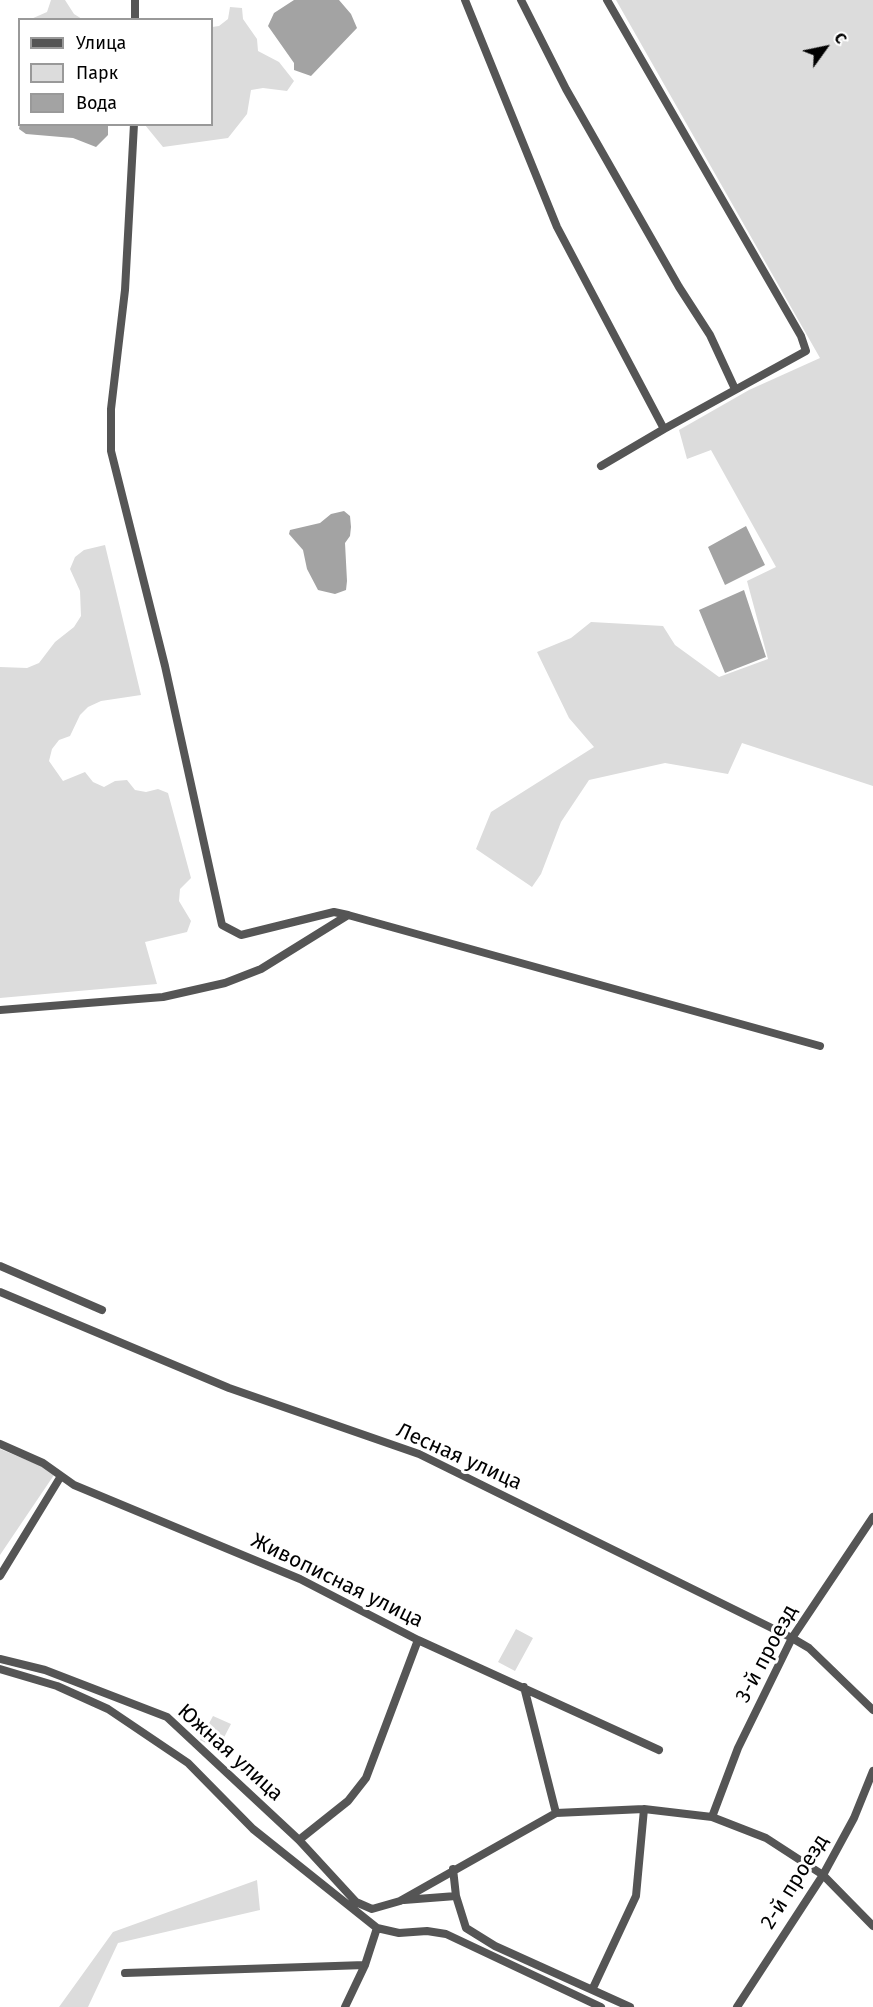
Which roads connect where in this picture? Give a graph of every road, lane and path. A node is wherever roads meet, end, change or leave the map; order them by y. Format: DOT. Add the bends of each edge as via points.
graph roads {
  1 [pos="135,0"];
  2 [pos="465,0"];
  3 [pos="521,0"];
  4 [pos="607,0"];
  5 [pos="135,18"];
  6 [pos="134,126"];
  7 [pos="735,389"];
  8 [pos="664,429"];
  9 [pos="602,466"];
  10 [pos="348,915"];
  11 [pos="0,1010"];
  12 [pos="820,1046"];
  13 [pos="0,1266"];
  14 [pos="0,1292"];
  15 [pos="102,1310"];
  16 [pos="0,1444"];
  17 [pos="61,1476"];
  18 [pos="873,1517"];
  19 [pos="0,1576"];
  20 [pos="792,1638"];
  21 [pos="417,1640"];
  22 [pos="0,1659"];
  23 [pos="0,1669"];
  24 [pos="524,1687"];
  25 [pos="873,1710"];
  26 [pos="659,1750"];
  27 [pos="873,1771"];
  28 [pos="644,1809"];
  29 [pos="556,1813"];
  30 [pos="712,1817"];
  31 [pos="299,1840"];
  32 [pos="453,1869"];
  33 [pos="823,1875"];
  34 [pos="456,1896"];
  35 [pos="400,1901"];
  36 [pos="873,1926"];
  37 [pos="377,1928"];
  38 [pos="365,1965"];
  39 [pos="125,1973"];
  40 [pos="593,1988"];
  41 [pos="345,2007"];
  42 [pos="601,2007"];
  43 [pos="630,2007"];
  44 [pos="737,2007"];
  1 -- 5 [label="street"];
  2 -- 8 [label="street" via="557,227"];
  3 -- 7 [label="street" via="572,99 710,335"];
  4 -- 7 [label="street" via="801,336 806,351"];
  6 -- 10 [label="street" via="111,451 165,666 222,925 241,934 334,912"];
  7 -- 8 [label="street"];
  8 -- 9 [label="street"];
  10 -- 11 [label="street" via="261,969 225,983 164,997"];
  10 -- 12 [label="street"];
  13 -- 15 [label="street"];
  14 -- 20 [label="street, Лесная улица" via="229,1388 419,1454"];
  16 -- 17 [label="street, Живописная улица" via="43,1463"];
  17 -- 19 [label="street"];
  17 -- 21 [label="street, Живописная улица" via="300,1579"];
  18 -- 20 [label="street, 3-й проезд"];
  20 -- 25 [label="street, Лесная улица" via="808,1648"];
  20 -- 30 [label="street, 3-й проезд" via="738,1748"];
  21 -- 24 [label="street, Живописная улица"];
  21 -- 31 [label="street" via="366,1778 348,1802"];
  22 -- 31 [label="street, Южная улица" via="45,1670 166,1717"];
  23 -- 37 [label="street" via="57,1686 108,1709 188,1763 253,1829"];
  24 -- 26 [label="street, Живописная улица"];
  24 -- 29 [label="street"];
  27 -- 33 [label="street, 2-й проезд" via="854,1818"];
  28 -- 29 [label="street"];
  28 -- 30 [label="street"];
  28 -- 40 [label="street" via="636,1896"];
  29 -- 32 [label="street"];
  30 -- 33 [label="street" via="766,1838"];
  31 -- 35 [label="street, Южная улица" via="356,1902 372,1909"];
  32 -- 34 [label="street"];
  32 -- 35 [label="street"];
  33 -- 36 [label="street"];
  33 -- 44 [label="street, 2-й проезд"];
  34 -- 35 [label="street"];
  34 -- 40 [label="street" via="466,1928 495,1946"];
  37 -- 38 [label="street"];
  37 -- 42 [label="street" via="399,1933 446,1934"];
  38 -- 39 [label="street"];
  38 -- 41 [label="street"];
  40 -- 43 [label="street"];
}
